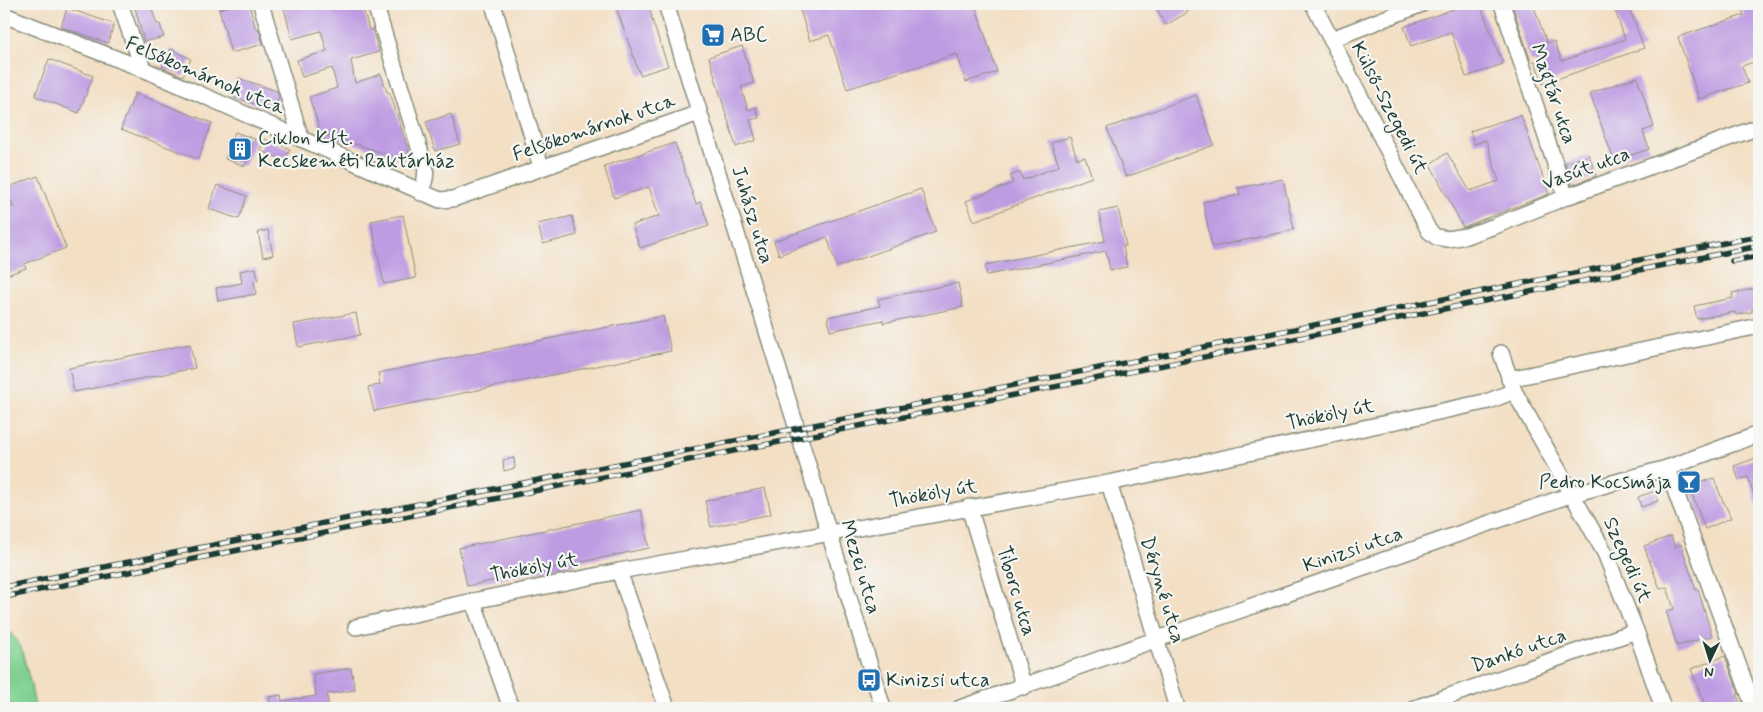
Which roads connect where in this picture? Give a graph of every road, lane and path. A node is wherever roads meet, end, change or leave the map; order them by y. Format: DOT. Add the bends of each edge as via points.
graph roads {
  1 [pos="120,4"];
  2 [pos="261,4"];
  3 [pos="375,4"];
  4 [pos="493,4"];
  5 [pos="666,4"];
  6 [pos="1314,4"];
  7 [pos="1422,4"];
  8 [pos="1502,4"];
  9 [pos="4,15"];
  10 [pos="1332,39"];
  11 [pos="143,70"];
  12 [pos="699,113"];
  13 [pos="1759,127"];
  14 [pos="301,139"];
  15 [pos="541,167"];
  16 [pos="421,193"];
  17 [pos="1566,197"];
  18 [pos="1429,230"];
  19 [pos="1759,326"];
  20 [pos="1501,353"];
  21 [pos="1512,385"];
  22 [pos="1759,434"];
  23 [pos="799,438"];
  24 [pos="1667,468"];
  25 [pos="1109,483"];
  26 [pos="1572,494"];
  27 [pos="969,507"];
  28 [pos="828,533"];
  29 [pos="620,571"];
  30 [pos="473,601"];
  31 [pos="356,627"];
  32 [pos="1636,630"];
  33 [pos="1157,640"];
  34 [pos="1024,687"];
  35 [pos="511,708"];
  36 [pos="668,708"];
  37 [pos="883,708"];
  38 [pos="960,708"];
  39 [pos="1177,708"];
  40 [pos="1415,708"];
  41 [pos="1662,708"];
  42 [pos="1754,708"];
  1 -- 11 [label="street"];
  2 -- 14 [label="street"];
  3 -- 16 [label="street" via="426,170"];
  4 -- 15 [label="street"];
  5 -- 12 [label="street, Juhász utca"];
  6 -- 10 [label="street, Külső-Szegedi út"];
  7 -- 10 [label="street"];
  8 -- 17 [label="street, Magtár utca"];
  9 -- 11 [label="street, Felsőkomárnok utca"];
  10 -- 18 [label="street, Külső-Szegedi út"];
  11 -- 14 [label="street, Felsőkomárnok utca"];
  12 -- 15 [label="street, Felsőkomárnok utca"];
  12 -- 23 [label="street, Juhász utca"];
  13 -- 17 [label="street, Vasút utca"];
  14 -- 16 [label="street, Felsőkomárnok utca"];
  15 -- 16 [label="street, Felsőkomárnok utca" via="453,199 440,200"];
  17 -- 18 [label="street, Vasút utca" via="1457,238 1436,237"];
  19 -- 21 [label="street"];
  20 -- 21 [label="street, Szegedi út"];
  21 -- 25 [label="street, Thököly út" via="1489,401"];
  21 -- 26 [label="street, Szegedi út"];
  22 -- 24 [label="street, Kinizsi utca"];
  23 -- 28 [label="street, Mezei utca"];
  24 -- 26 [label="street, Kinizsi utca"];
  24 -- 42 [label="street"];
  25 -- 27 [label="street, Thököly út"];
  25 -- 33 [label="street, Déryné utca"];
  26 -- 32 [label="street, Szegedi út" via="1605,553"];
  26 -- 33 [label="street, Kinizsi utca"];
  27 -- 28 [label="street, Thököly út"];
  27 -- 34 [label="street, Tiborc utca"];
  28 -- 29 [label="street, Thököly út"];
  28 -- 37 [label="street, Mezei utca"];
  29 -- 30 [label="street, Thököly út"];
  29 -- 36 [label="street"];
  30 -- 31 [label="street, Thököly út"];
  30 -- 35 [label="street"];
  32 -- 40 [label="street, Dankó utca"];
  32 -- 41 [label="street, Szegedi út"];
  33 -- 34 [label="street, Kinizsi utca"];
  33 -- 39 [label="street, Déryné utca"];
  34 -- 38 [label="street, Kinizsi utca"];
}
